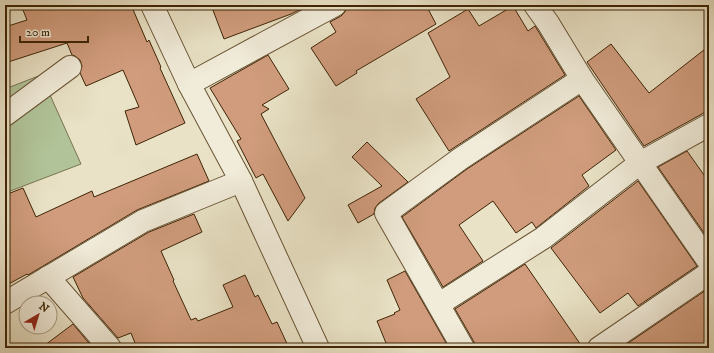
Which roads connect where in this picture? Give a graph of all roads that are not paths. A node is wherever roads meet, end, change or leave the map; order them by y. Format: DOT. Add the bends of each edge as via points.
graph roads {
  1 [pos="152,5"];
  2 [pos="535,5"];
  3 [pos="332,6"];
  4 [pos="70,67"];
  5 [pos="582,79"];
  6 [pos="189,84"];
  7 [pos="5,115"];
  8 [pos="709,125"];
  9 [pos="640,162"];
  10 [pos="241,181"];
  11 [pos="709,262"];
  12 [pos="709,273"];
  13 [pos="48,277"];
  14 [pos="5,303"];
  15 [pos="439,304"];
  16 [pos="609,345"];
  17 [pos="110,348"];
  18 [pos="116,348"];
  19 [pos="122,348"];
  20 [pos="318,348"];
  21 [pos="464,348"];
  1 -- 6 [label="street"];
  2 -- 5 [label="street"];
  3 -- 6 [label="street"];
  4 -- 7 [label="street"];
  5 -- 9 [label="street"];
  5 -- 15 [label="street" via="460,159 386,213"];
  6 -- 10 [label="street"];
  8 -- 9 [label="street"];
  9 -- 11 [label="street"];
  9 -- 15 [label="street" via="543,238"];
  10 -- 13 [label="street" via="143,221"];
  10 -- 20 [label="street"];
  12 -- 16 [label="street"];
  13 -- 14 [label="street"];
  13 -- 17 [label="street"];
  15 -- 21 [label="street"];
  18 -- 19 [label="street"];
}
